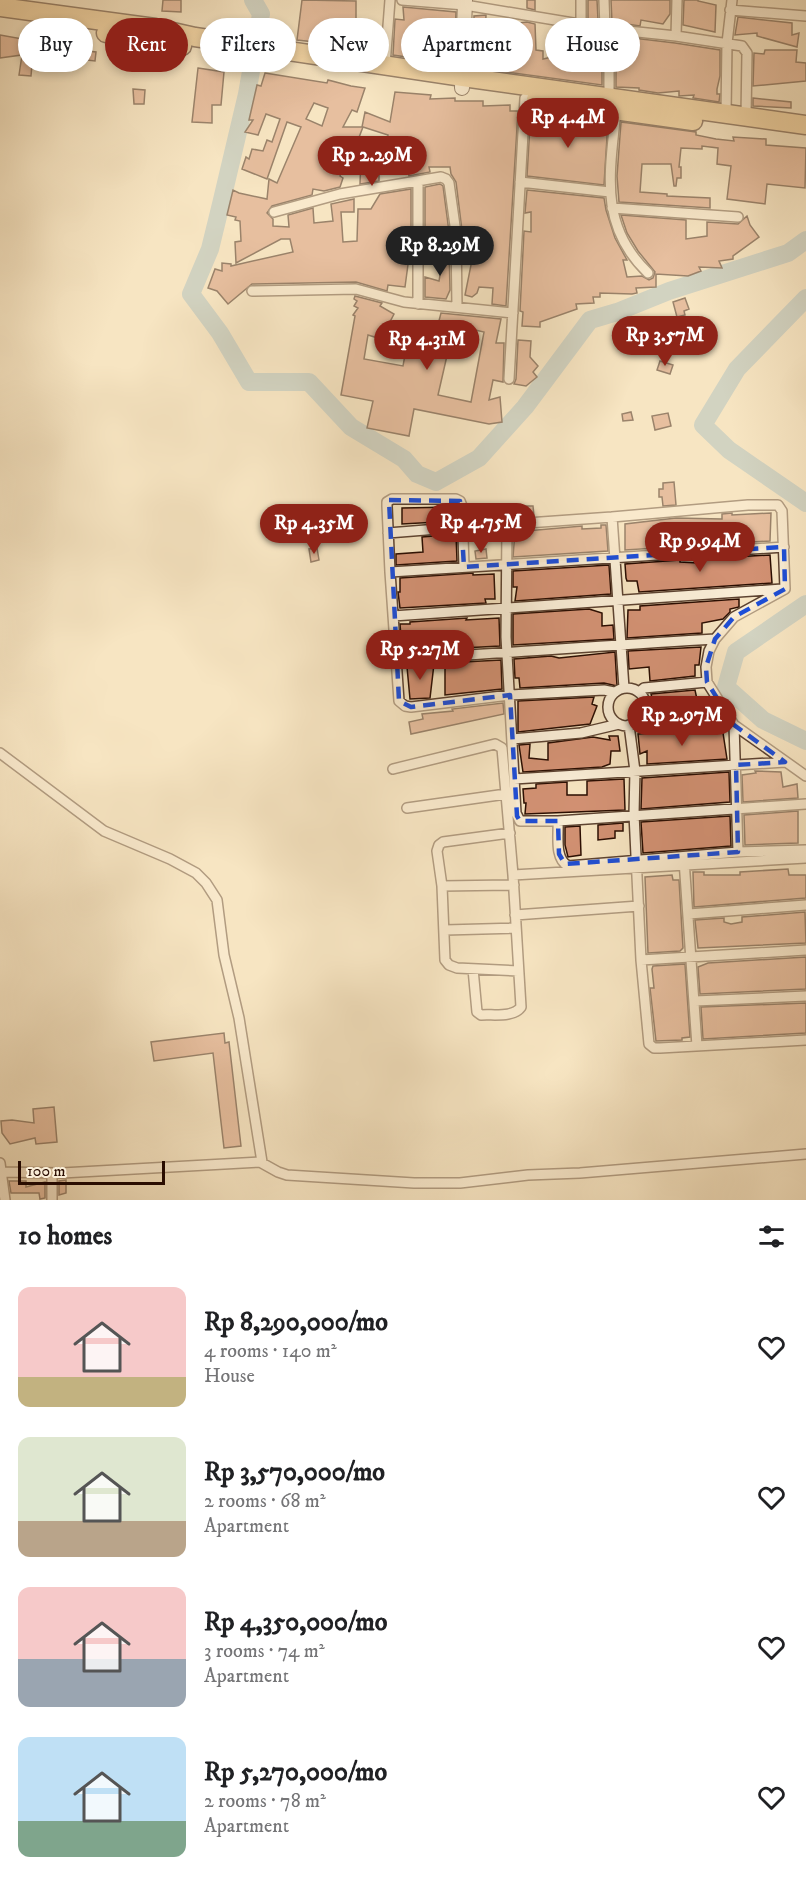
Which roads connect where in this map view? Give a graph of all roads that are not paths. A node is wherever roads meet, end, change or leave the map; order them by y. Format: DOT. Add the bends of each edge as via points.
graph roads {
  1 [pos="390,0"];
  2 [pos="402,0"];
  3 [pos="581,0"];
  4 [pos="604,0"];
  5 [pos="677,0"];
  6 [pos="465,3"];
  7 [pos="731,5"];
  8 [pos="0,6"];
  9 [pos="806,16"];
  10 [pos="389,18"];
  11 [pos="545,18"];
  12 [pos="581,18"];
  13 [pos="606,18"];
  14 [pos="0,19"];
  15 [pos="640,32"];
  16 [pos="676,36"];
  17 [pos="195,42"];
  18 [pos="727,44"];
  19 [pos="306,58"];
  20 [pos="389,66"];
  21 [pos="610,72"];
  22 [pos="463,83"];
  23 [pos="525,98"];
  24 [pos="613,103"];
  25 [pos="726,113"];
  26 [pos="746,116"];
  27 [pos="806,124"];
  28 [pos="806,136"];
  29 [pos="418,182"];
  30 [pos="520,182"];
  31 [pos="610,192"];
  32 [pos="612,208"];
  33 [pos="274,212"];
  34 [pos="738,217"];
  35 [pos="648,273"];
  36 [pos="252,291"];
  37 [pos="418,304"];
  38 [pos="457,307"];
  39 [pos="513,313"];
  40 [pos="509,379"];
  41 [pos="612,516"];
  42 [pos="463,527"];
  43 [pos="388,532"];
  44 [pos="784,547"];
  45 [pos="615,558"];
  46 [pos="506,564"];
  47 [pos="464,567"];
  48 [pos="390,572"];
  49 [pos="785,589"];
  50 [pos="619,602"];
  51 [pos="505,609"];
  52 [pos="393,616"];
  53 [pos="715,639"];
  54 [pos="621,644"];
  55 [pos="507,654"];
  56 [pos="395,659"];
  57 [pos="707,682"];
  58 [pos="624,688"];
  59 [pos="639,692"];
  60 [pos="614,693"];
  61 [pos="510,695"];
  62 [pos="733,723"];
  63 [pos="628,724"];
  64 [pos="512,738"];
  65 [pos="0,753"];
  66 [pos="785,762"];
  67 [pos="736,765"];
  68 [pos="393,769"];
  69 [pos="634,771"];
  70 [pos="806,776"];
  71 [pos="514,779"];
  72 [pos="506,794"];
  73 [pos="806,804"];
  74 [pos="407,808"];
  75 [pos="736,808"];
  76 [pos="634,814"];
  77 [pos="558,821"];
  78 [pos="546,827"];
  79 [pos="510,830"];
  80 [pos="806,850"];
  81 [pos="738,852"];
  82 [pos="806,858"];
  83 [pos="684,861"];
  84 [pos="637,864"];
  85 [pos="513,875"];
  86 [pos="514,885"];
  87 [pos="442,886"];
  88 [pos="806,905"];
  89 [pos="639,906"];
  90 [pos="515,915"];
  91 [pos="689,915"];
  92 [pos="515,928"];
  93 [pos="445,930"];
  94 [pos="806,950"];
  95 [pos="692,957"];
  96 [pos="641,960"];
  97 [pos="473,969"];
  98 [pos="518,971"];
  99 [pos="806,996"];
  100 [pos="695,1000"];
  101 [pos="806,1040"];
  102 [pos="697,1046"];
  103 [pos="806,1154"];
  104 [pos="258,1162"];
  105 [pos="1,1169"];
  106 [pos="52,1173"];
  107 [pos="5,1200"];
  108 [pos="52,1200"];
  1 -- 10 [label="street"];
  2 -- 6 [label="street"];
  3 -- 12 [label="street"];
  4 -- 13 [label="street"];
  5 -- 16 [label="street"];
  6 -- 11 [label="street"];
  6 -- 22 [label="street"];
  7 -- 9 [label="street"];
  7 -- 18 [label="street"];
  8 -- 17 [label="highway" via="155,28"];
  14 -- 17 [label="highway"];
  15 -- 16 [label="street"];
  16 -- 18 [label="street"];
  17 -- 19 [label="highway"];
  18 -- 25 [label="street"];
  18 -- 26 [label="street" via="742,46 747,53"];
  19 -- 22 [label="highway"];
  20 -- 22 [label="highway"];
  21 -- 24 [label="street"];
  22 -- 23 [label="highway"];
  22 -- 24 [label="highway"];
  23 -- 24 [label="highway"];
  23 -- 30 [label="street"];
  24 -- 25 [label="highway"];
  24 -- 28 [label="highway"];
  24 -- 31 [label="street"];
  25 -- 26 [label="highway"];
  26 -- 27 [label="highway"];
  29 -- 33 [label="street" via="340,194"];
  29 -- 37 [label="street"];
  29 -- 38 [label="street" via="441,177 449,183 456,233"];
  30 -- 31 [label="street"];
  30 -- 39 [label="street"];
  31 -- 32 [label="street"];
  32 -- 34 [label="street"];
  32 -- 35 [label="street" via="614,222 631,254"];
  36 -- 37 [label="street" via="356,289"];
  37 -- 38 [label="street"];
  38 -- 39 [label="street"];
  39 -- 40 [label="street"];
  41 -- 44 [label="street" via="774,503 782,511"];
  41 -- 45 [label="street"];
  41 -- 46 [label="street" via="510,525"];
  42 -- 43 [label="street"];
  42 -- 43 [label="street" via="462,506 456,499 392,499 387,502"];
  42 -- 47 [label="street"];
  43 -- 48 [label="street"];
  44 -- 45 [label="street"];
  44 -- 49 [label="street"];
  45 -- 46 [label="street"];
  45 -- 50 [label="street"];
  46 -- 47 [label="street"];
  46 -- 51 [label="street"];
  47 -- 48 [label="street"];
  48 -- 52 [label="street"];
  49 -- 50 [label="street"];
  49 -- 53 [label="street" via="734,617"];
  50 -- 51 [label="street"];
  50 -- 54 [label="street"];
  51 -- 52 [label="street"];
  51 -- 55 [label="street"];
  52 -- 56 [label="street"];
  53 -- 54 [label="street"];
  53 -- 57 [label="street" via="706,667"];
  54 -- 55 [label="street"];
  54 -- 58 [label="street"];
  55 -- 56 [label="street"];
  55 -- 61 [label="street"];
  56 -- 61 [label="street" via="399,701 405,706"];
  57 -- 59 [label="street" via="645,688"];
  57 -- 62 [label="street"];
  58 -- 59 [label="street"];
  58 -- 60 [label="street"];
  59 -- 63 [label="street" via="645,701 645,712"];
  60 -- 61 [label="street" via="604,690"];
  60 -- 63 [label="street" via="608,707 611,717"];
  61 -- 64 [label="street"];
  62 -- 63 [label="street"];
  62 -- 66 [label="street"];
  62 -- 67 [label="street"];
  63 -- 64 [label="street" via="581,734"];
  63 -- 69 [label="street"];
  64 -- 71 [label="street"];
  65 -- 104 [label="street" via="105,831 184,865 213,893 239,1018"];
  66 -- 67 [label="street"];
  66 -- 70 [label="street"];
  67 -- 69 [label="street"];
  67 -- 75 [label="street"];
  68 -- 72 [label="street" via="495,744 502,748"];
  69 -- 71 [label="street"];
  69 -- 76 [label="street"];
  71 -- 77 [label="street" via="520,821"];
  72 -- 74 [label="street"];
  72 -- 79 [label="street"];
  73 -- 75 [label="street"];
  75 -- 76 [label="street"];
  75 -- 81 [label="street"];
  76 -- 77 [label="street"];
  76 -- 84 [label="street"];
  77 -- 84 [label="street" via="559,854 568,866"];
  78 -- 79 [label="street"];
  79 -- 85 [label="street"];
  79 -- 87 [label="street" via="439,845"];
  80 -- 81 [label="street"];
  81 -- 83 [label="street"];
  82 -- 83 [label="street"];
  83 -- 84 [label="street"];
  83 -- 91 [label="street"];
  84 -- 85 [label="street"];
  84 -- 89 [label="street"];
  85 -- 86 [label="street"];
  86 -- 87 [label="street"];
  86 -- 90 [label="street"];
  87 -- 93 [label="street"];
  88 -- 91 [label="street"];
  89 -- 90 [label="street"];
  89 -- 96 [label="street"];
  90 -- 92 [label="street"];
  91 -- 95 [label="street"];
  92 -- 93 [label="street"];
  92 -- 98 [label="street"];
  93 -- 97 [label="street" via="445,960 457,968"];
  94 -- 95 [label="street"];
  95 -- 96 [label="street"];
  95 -- 100 [label="street"];
  96 -- 102 [label="street" via="651,1047"];
  97 -- 98 [label="street"];
  97 -- 98 [label="street" via="476,1008 481,1015 519,1011"];
  99 -- 100 [label="street"];
  100 -- 102 [label="street"];
  101 -- 102 [label="street"];
  103 -- 104 [label="street" via="460,1183 287,1174"];
  104 -- 106 [label="street"];
  105 -- 106 [label="street"];
  105 -- 107 [label="street"];
  106 -- 108 [label="street"];
}
